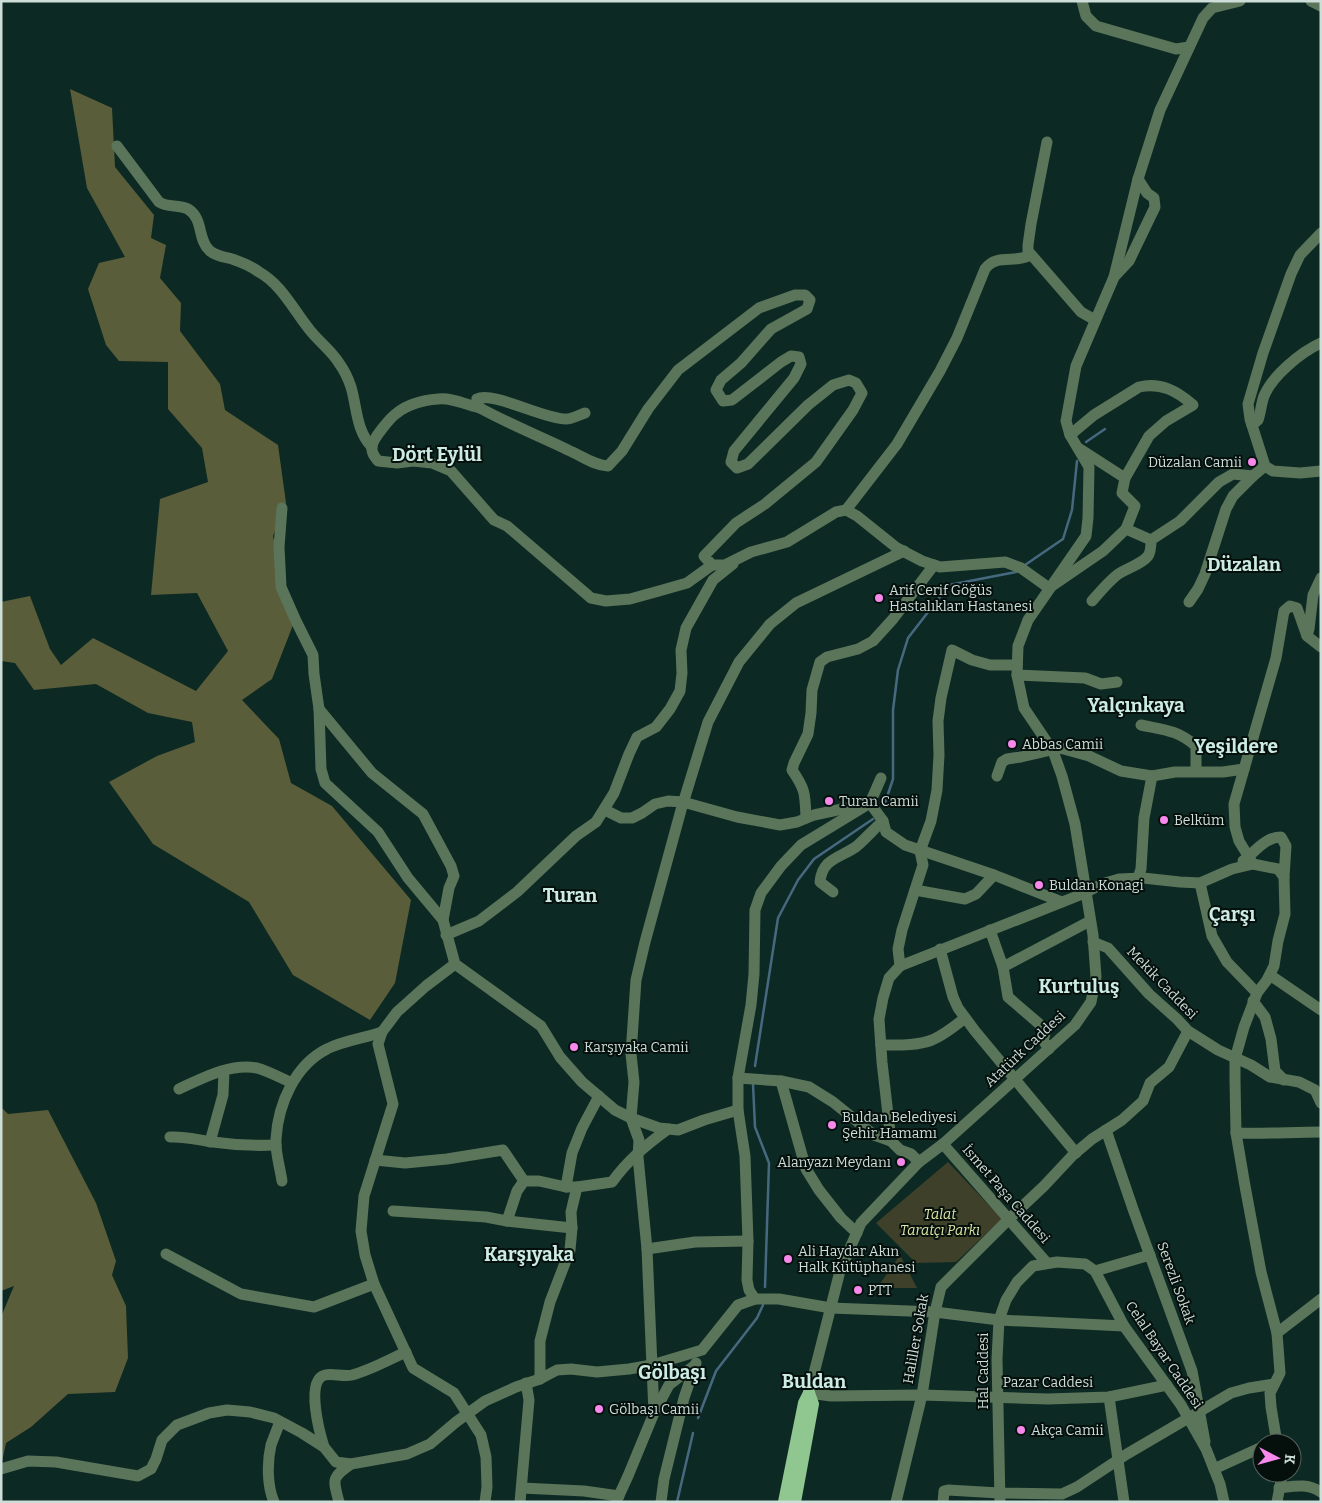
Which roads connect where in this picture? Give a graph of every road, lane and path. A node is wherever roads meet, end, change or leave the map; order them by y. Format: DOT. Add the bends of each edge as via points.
graph roads {
  1 [pos="1082,1"];
  2 [pos="1240,1"];
  3 [pos="1311,1"];
  4 [pos="1321,6"];
  5 [pos="1190,47"];
  6 [pos="1047,142"];
  7 [pos="117,146"];
  8 [pos="1138,179"];
  9 [pos="1321,233"];
  10 [pos="1030,255"];
  11 [pos="1114,277"];
  12 [pos="1095,320"];
  13 [pos="1321,343"];
  14 [pos="480,408"];
  15 [pos="585,413"];
  16 [pos="1252,424"];
  17 [pos="1070,435"];
  18 [pos="372,447"];
  19 [pos="1077,447"];
  20 [pos="1265,466"];
  21 [pos="1321,471"];
  22 [pos="1253,476"];
  23 [pos="1125,478"];
  24 [pos="282,508"];
  25 [pos="846,510"];
  26 [pos="1126,529"];
  27 [pos="1151,540"];
  28 [pos="904,552"];
  29 [pos="743,556"];
  30 [pos="712,565"];
  31 [pos="934,565"];
  32 [pos="1321,578"];
  33 [pos="1049,588"];
  34 [pos="1092,601"];
  35 [pos="1189,602"];
  36 [pos="1307,636"];
  37 [pos="1321,647"];
  38 [pos="1017,670"];
  39 [pos="1117,682"];
  40 [pos="320,709"];
  41 [pos="1141,725"];
  42 [pos="1052,750"];
  43 [pos="1244,769"];
  44 [pos="1196,772"];
  45 [pos="997,776"];
  46 [pos="1152,776"];
  47 [pos="881,778"];
  48 [pos="683,802"];
  49 [pos="870,803"];
  50 [pos="605,810"];
  51 [pos="806,818"];
  52 [pos="883,822"];
  53 [pos="920,851"];
  54 [pos="1251,861"];
  55 [pos="994,875"];
  56 [pos="1284,877"];
  57 [pos="1138,878"];
  58 [pos="1200,883"];
  59 [pos="915,890"];
  60 [pos="833,892"];
  61 [pos="1086,896"];
  62 [pos="1062,902"];
  63 [pos="443,920"];
  64 [pos="1090,921"];
  65 [pos="990,930"];
  66 [pos="446,935"];
  67 [pos="1093,942"];
  68 [pos="940,950"];
  69 [pos="455,964"];
  70 [pos="900,966"];
  71 [pos="1004,967"];
  72 [pos="1270,975"];
  73 [pos="1255,997"];
  74 [pos="1321,1010"];
  75 [pos="965,1018"];
  76 [pos="1188,1031"];
  77 [pos="382,1032"];
  78 [pos="881,1045"];
  79 [pos="1049,1049"];
  80 [pos="1235,1059"];
  81 [pos="224,1071"];
  82 [pos="738,1078"];
  83 [pos="1015,1080"];
  84 [pos="1284,1080"];
  85 [pos="781,1081"];
  86 [pos="292,1083"];
  87 [pos="179,1089"];
  88 [pos="598,1096"];
  89 [pos="1321,1103"];
  90 [pos="738,1110"];
  91 [pos="631,1118"];
  92 [pos="668,1129"];
  93 [pos="1106,1130"];
  94 [pos="1236,1132"];
  95 [pos="1321,1132"];
  96 [pos="170,1137"];
  97 [pos="891,1141"];
  98 [pos="210,1142"];
  99 [pos="943,1144"];
  100 [pos="276,1145"];
  101 [pos="639,1152"];
  102 [pos="1076,1153"];
  103 [pos="375,1160"];
  104 [pos="919,1162"];
  105 [pos="282,1180"];
  106 [pos="524,1181"];
  107 [pos="572,1187"];
  108 [pos="393,1211"];
  109 [pos="1009,1219"];
  110 [pos="507,1221"];
  111 [pos="572,1228"];
  112 [pos="857,1233"];
  113 [pos="748,1241"];
  114 [pos="647,1249"];
  115 [pos="166,1254"];
  116 [pos="1150,1255"];
  117 [pos="1048,1263"];
  118 [pos="1095,1271"];
  119 [pos="374,1284"];
  120 [pos="755,1299"];
  121 [pos="1321,1299"];
  122 [pos="831,1308"];
  123 [pos="935,1312"];
  124 [pos="999,1320"];
  125 [pos="1124,1326"];
  126 [pos="1277,1333"];
  127 [pos="702,1350"];
  128 [pos="406,1352"];
  129 [pos="652,1365"];
  130 [pos="694,1366"];
  131 [pos="540,1379"];
  132 [pos="526,1383"];
  133 [pos="1274,1384"];
  134 [pos="1167,1385"];
  135 [pos="809,1393"];
  136 [pos="922,1395"];
  137 [pos="998,1397"];
  138 [pos="1109,1397"];
  139 [pos="1200,1412"];
  140 [pos="654,1413"];
  141 [pos="468,1414"];
  142 [pos="1189,1419"];
  143 [pos="280,1422"];
  144 [pos="1274,1433"];
  145 [pos="324,1448"];
  146 [pos="1206,1449"];
  147 [pos="1252,1452"];
  148 [pos="1119,1459"];
  149 [pos="351,1464"];
  150 [pos="1,1469"];
  151 [pos="1214,1469"];
  152 [pos="1280,1483"];
  153 [pos="522,1488"];
  154 [pos="1280,1488"];
  155 [pos="1321,1492"];
  156 [pos="1068,1496"];
  157 [pos="1000,1497"];
  158 [pos="617,1499"];
  159 [pos="274,1502"];
  160 [pos="339,1502"];
  161 [pos="486,1502"];
  162 [pos="520,1502"];
  163 [pos="661,1502"];
  164 [pos="784,1502"];
  165 [pos="795,1502"];
  166 [pos="896,1502"];
  167 [pos="943,1502"];
  168 [pos="1124,1502"];
  169 [pos="1224,1502"];
  170 [pos="1276,1502"];
  1 -- 5 [label="street" via="1086,16 1096,26 1176,49"];
  2 -- 5 [label="street" via="1212,8 1203,18"];
  3 -- 4 [label="street"];
  5 -- 8 [label="street" via="1160,110"];
  6 -- 10 [label="street" via="1031,224"];
  7 -- 18 [label="street" via="159,202 184,207 196,216 203,241 211,252 250,267 276,283 344,371 362,434"];
  8 -- 11 [label="street"];
  8 -- 11 [label="street" via="1154,198 1155,207 1129,261"];
  9 -- 16 [label="street" via="1300,255 1262,353 1248,404"];
  10 -- 12 [label="street" via="1081,312"];
  10 -- 25 [label="street" via="996,261 985,269 940,371 897,444"];
  11 -- 12 [label="street"];
  12 -- 17 [label="street" via="1076,366 1066,421"];
  13 -- 16 [label="street" via="1290,363 1270,385 1262,400 1258,420"];
  14 -- 15 [label="street" via="477,399 482,396 550,417 569,419"];
  14 -- 18 [label="street" via="440,398 418,402 398,412"];
  14 -- 30 [label="street" via="599,465 608,466 678,370 759,308 794,294 805,294 810,300 807,309 771,329 721,380 716,390 723,401 732,400 781,362 791,356 799,357 801,364 794,378 734,451 732,462 737,468 748,464 833,385 849,380 856,383 862,393 816,462 736,523 704,556"];
  16 -- 20 [label="street"];
  17 -- 19 [label="street, Atatürk Caddesi"];
  17 -- 23 [label="street" via="1094,415 1139,388 1163,387 1184,397 1193,405 1149,436"];
  18 -- 30 [label="street" via="378,461 432,463 451,472 494,520 507,526 591,598 606,601 630,599 687,583"];
  19 -- 23 [label="street"];
  19 -- 33 [label="street, Atatürk Caddesi" via="1089,467 1086,536"];
  20 -- 21 [label="street" via="1273,471 1300,474"];
  20 -- 22 [label="street"];
  22 -- 27 [label="street" via="1233,474 1219,482 1180,521"];
  22 -- 35 [label="street" via="1233,496 1226,509 1205,574"];
  23 -- 26 [label="street" via="1122,493 1135,506"];
  24 -- 40 [label="street" via="279,547 281,587 313,655"];
  25 -- 28 [label="street"];
  25 -- 29 [label="street" via="836,512 787,542"];
  26 -- 27 [label="street"];
  26 -- 33 [label="street" via="1103,551"];
  27 -- 34 [label="street" via="1148,556 1119,573"];
  28 -- 31 [label="street"];
  28 -- 48 [label="street" via="796,603 770,624 740,662 708,722"];
  29 -- 30 [label="street" via="725,565"];
  29 -- 50 [label="street" via="713,580 686,628 680,690 656,727 637,737"];
  31 -- 33 [label="street" via="1005,562 1021,568"];
  31 -- 51 [label="street" via="873,641 820,662 812,690 808,734 792,770 805,794"];
  32 -- 36 [label="street" via="1313,595"];
  33 -- 38 [label="street, Atatürk Caddesi" via="1028,620 1018,646"];
  36 -- 37 [label="street"];
  36 -- 43 [label="street" via="1297,608 1290,606 1284,611 1276,658"];
  38 -- 39 [label="street" via="1085,678 1101,684"];
  38 -- 42 [label="street, Atatürk Caddesi" via="1024,708"];
  38 -- 53 [label="street" via="972,660 952,650 940,698 937,790 931,821"];
  40 -- 63 [label="street" via="321,769 325,783 378,832 408,878"];
  40 -- 63 [label="street" via="372,773 423,814 454,876"];
  41 -- 44 [label="street" via="1185,736 1196,746"];
  42 -- 45 [label="street" via="1006,759"];
  42 -- 46 [label="street" via="1060,748 1089,756 1121,771"];
  42 -- 61 [label="street, Atatürk Caddesi" via="1075,824"];
  43 -- 44 [label="street"];
  43 -- 54 [label="street" via="1234,804 1234,827 1238,841"];
  44 -- 46 [label="street"];
  46 -- 57 [label="street"];
  47 -- 49 [label="street"];
  48 -- 50 [label="street" via="654,804 632,818 621,818"];
  48 -- 51 [label="street" via="780,825"];
  48 -- 91 [label="street" via="636,980"];
  49 -- 51 [label="street"];
  49 -- 52 [label="street"];
  49 -- 82 [label="street" via="801,845 780,866 761,893 755,910 753,982"];
  50 -- 66 [label="street" via="596,822 576,836 517,892 479,921"];
  52 -- 53 [label="street" via="886,832"];
  52 -- 60 [label="street" via="856,846 832,859 821,872 820,882"];
  53 -- 55 [label="street"];
  53 -- 59 [label="street" via="923,865"];
  54 -- 56 [label="street" via="1278,869"];
  54 -- 56 [label="street" via="1259,847 1273,837 1281,837 1286,846"];
  54 -- 58 [label="street"];
  55 -- 59 [label="street" via="976,894 965,899"];
  55 -- 62 [label="street"];
  56 -- 72 [label="street" via="1284,914"];
  57 -- 58 [label="street"];
  57 -- 61 [label="street" via="1102,884"];
  58 -- 73 [label="street" via="1212,936 1227,962"];
  59 -- 70 [label="street" via="898,949"];
  61 -- 62 [label="street"];
  61 -- 64 [label="street, Atatürk Caddesi"];
  62 -- 65 [label="street"];
  63 -- 66 [label="street"];
  64 -- 67 [label="street, Atatürk Caddesi"];
  64 -- 71 [label="street"];
  65 -- 68 [label="street"];
  65 -- 71 [label="street"];
  66 -- 69 [label="street"];
  67 -- 76 [label="street, Mekik Caddesi" via="1108,948"];
  67 -- 79 [label="street, Atatürk Caddesi" via="1096,977 1091,1002 1076,1025"];
  68 -- 70 [label="street"];
  68 -- 75 [label="street" via="953,997"];
  69 -- 77 [label="street" via="397,1012"];
  69 -- 88 [label="street" via="541,1026 560,1057"];
  70 -- 78 [label="street" via="889,978 883,998"];
  71 -- 79 [label="street" via="1008,997 1044,1028 1043,1040"];
  72 -- 73 [label="street"];
  72 -- 74 [label="street"];
  73 -- 80 [label="street"];
  73 -- 84 [label="street" via="1271,1039 1275,1071"];
  75 -- 78 [label="street" via="933,1040"];
  75 -- 83 [label="street"];
  76 -- 80 [label="street, Mekik Caddesi"];
  76 -- 93 [label="street, Haliller Sokak" via="1169,1067 1150,1083 1143,1102"];
  77 -- 86 [label="street" via="329,1048 312,1057"];
  77 -- 103 [label="street" via="378,1044 393,1104"];
  78 -- 97 [label="street"];
  79 -- 83 [label="street, Atatürk Caddesi"];
  80 -- 84 [label="street, Mekik Caddesi" via="1270,1077"];
  80 -- 94 [label="street"];
  81 -- 86 [label="street" via="238,1067 257,1068"];
  81 -- 87 [label="street"];
  81 -- 98 [label="street" via="223,1095"];
  82 -- 85 [label="street"];
  82 -- 90 [label="street"];
  83 -- 99 [label="street, Atatürk Caddesi"];
  83 -- 102 [label="street"];
  84 -- 89 [label="street, Mekik Caddesi" via="1299,1082 1315,1090"];
  85 -- 97 [label="street" via="809,1087 874,1135"];
  85 -- 112 [label="street" via="806,1169 841,1218"];
  86 -- 100 [label="street" via="283,1101"];
  88 -- 91 [label="street"];
  88 -- 107 [label="street" via="572,1153"];
  90 -- 92 [label="street" via="678,1130"];
  90 -- 113 [label="street" via="745,1156"];
  91 -- 92 [label="street"];
  91 -- 101 [label="street" via="639,1140"];
  92 -- 101 [label="street"];
  93 -- 102 [label="street, Haliller Sokak"];
  93 -- 116 [label="street, Serezli Sokak"];
  94 -- 95 [label="street"];
  94 -- 126 [label="street" via="1261,1272"];
  96 -- 98 [label="street" via="183,1136"];
  97 -- 104 [label="street"];
  98 -- 100 [label="street"];
  99 -- 104 [label="street, Atatürk Caddesi"];
  99 -- 109 [label="street, İsmet Paşa Caddesi"];
  100 -- 105 [label="street"];
  101 -- 107 [label="street" via="612,1182"];
  101 -- 114 [label="street"];
  102 -- 109 [label="street, Haliller Sokak"];
  103 -- 106 [label="street" via="405,1164 503,1150"];
  103 -- 119 [label="street" via="364,1196 361,1232"];
  104 -- 112 [label="street, Atatürk Caddesi" via="861,1223"];
  106 -- 107 [label="street"];
  106 -- 110 [label="street" via="517,1190"];
  107 -- 111 [label="street"];
  108 -- 110 [label="street"];
  109 -- 117 [label="street, İsmet Paşa Caddesi"];
  109 -- 123 [label="street, Haliller Sokak" via="941,1287"];
  110 -- 111 [label="street"];
  111 -- 131 [label="street" via="570,1250 550,1302 540,1341"];
  112 -- 122 [label="street, Atatürk Caddesi" via="840,1271"];
  113 -- 114 [label="street" via="695,1242"];
  113 -- 120 [label="street" via="747,1280"];
  114 -- 129 [label="street"];
  115 -- 119 [label="street" via="241,1294 314,1307"];
  116 -- 118 [label="street"];
  116 -- 139 [label="street, Serezli Sokak" via="1192,1371"];
  117 -- 118 [label="street" via="1085,1264"];
  117 -- 124 [label="street, Hal Caddesi" via="1033,1266 1017,1282"];
  118 -- 125 [label="street, Celal Bayar Caddesi"];
  119 -- 128 [label="street"];
  120 -- 122 [label="street" via="779,1299"];
  120 -- 127 [label="street" via="738,1304"];
  121 -- 126 [label="street"];
  122 -- 123 [label="street"];
  122 -- 135 [label="street, Atatürk Caddesi"];
  123 -- 124 [label="street"];
  123 -- 136 [label="street, Haliller Sokak"];
  124 -- 125 [label="street"];
  124 -- 137 [label="street, Hal Caddesi"];
  125 -- 134 [label="street, Celal Bayar Caddesi"];
  126 -- 133 [label="street" via="1280,1373"];
  127 -- 129 [label="street"];
  127 -- 130 [label="street"];
  128 -- 141 [label="street" via="413,1368 454,1393"];
  128 -- 145 [label="street" via="363,1372 321,1377 316,1383 315,1401"];
  129 -- 131 [label="street" via="597,1372 557,1370"];
  129 -- 140 [label="street"];
  130 -- 140 [label="street" via="669,1385"];
  130 -- 163 [label="street" via="664,1479"];
  131 -- 132 [label="street"];
  132 -- 141 [label="street" via="485,1401"];
  132 -- 153 [label="street" via="529,1400"];
  133 -- 139 [label="street" via="1232,1393"];
  133 -- 144 [label="street" via="1270,1393"];
  134 -- 138 [label="street, Pazar Caddesi"];
  134 -- 142 [label="street, Celal Bayar Caddesi"];
  135 -- 136 [label="street, Pazar Caddesi" via="831,1396"];
  135 -- 164 [label="main road" via="804,1403"];
  135 -- 165 [label="main road" via="813,1404"];
  136 -- 137 [label="street, Pazar Caddesi"];
  136 -- 166 [label="street, Haliller Sokak"];
  137 -- 138 [label="street, Pazar Caddesi"];
  137 -- 157 [label="street, Hal Caddesi"];
  138 -- 148 [label="street"];
  139 -- 142 [label="street"];
  139 -- 146 [label="street, Serezli Sokak"];
  140 -- 158 [label="street"];
  141 -- 149 [label="street" via="430,1444 407,1454"];
  141 -- 161 [label="street" via="480,1436 486,1457"];
  142 -- 146 [label="street, Celal Bayar Caddesi"];
  142 -- 148 [label="street"];
  143 -- 145 [label="street"];
  143 -- 150 [label="street" via="250,1412 227,1410 177,1425 162,1440 151,1469 138,1476 56,1462 28,1462"];
  143 -- 159 [label="street" via="271,1446 268,1470"];
  145 -- 149 [label="street" via="336,1462"];
  146 -- 151 [label="street, Celal Bayar Caddesi"];
  147 -- 151 [label="street"];
  148 -- 156 [label="street"];
  148 -- 168 [label="street"];
  149 -- 160 [label="street" via="338,1473 334,1484"];
  151 -- 169 [label="street, Celal Bayar Caddesi"];
  152 -- 154 [label="street"];
  153 -- 158 [label="street" via="584,1492"];
  153 -- 162 [label="street"];
  154 -- 155 [label="street" via="1313,1487"];
  154 -- 170 [label="street"];
  156 -- 157 [label="street"];
  157 -- 167 [label="street" via="948,1490 944,1492"];
}
